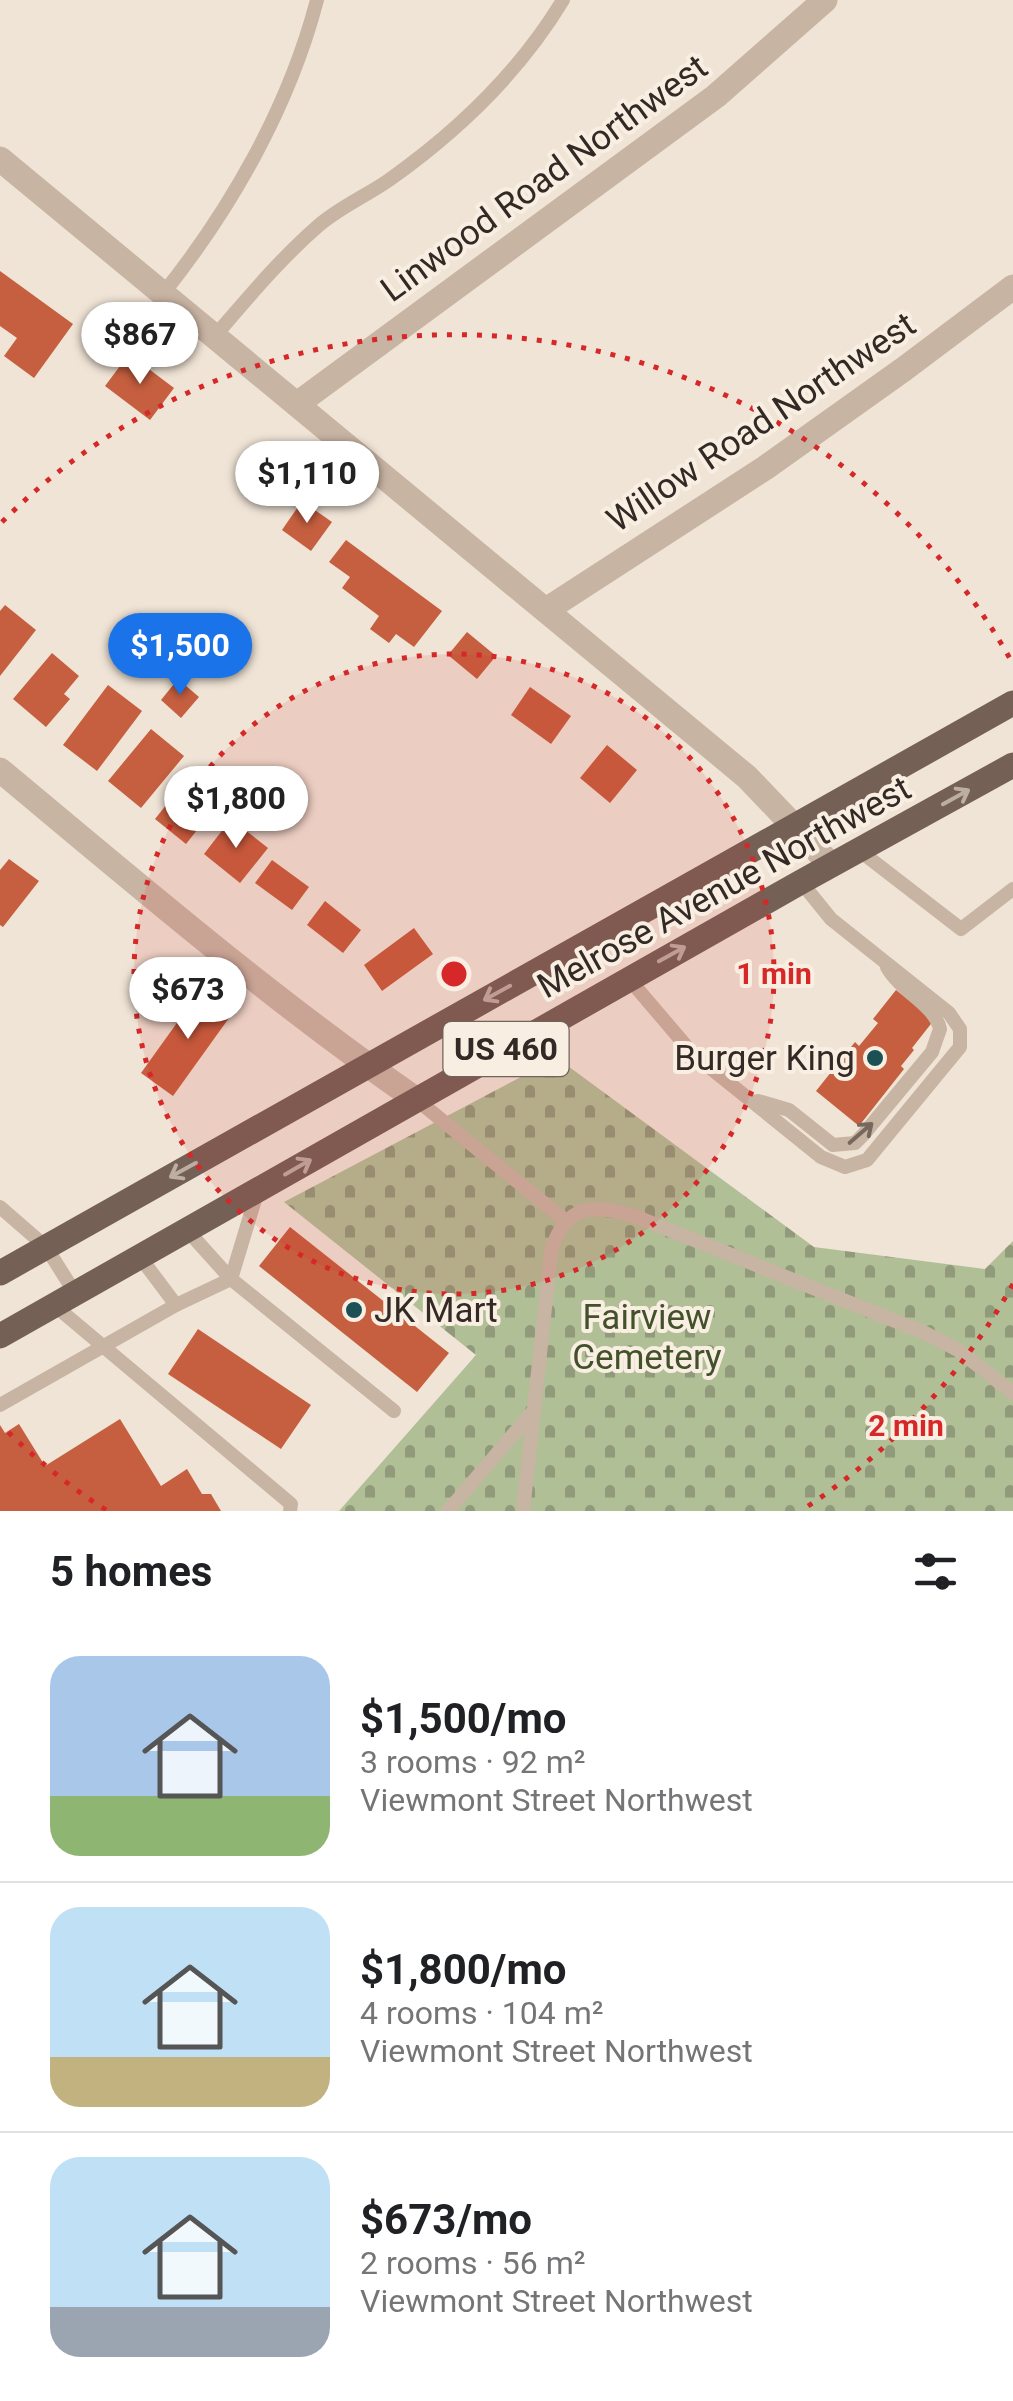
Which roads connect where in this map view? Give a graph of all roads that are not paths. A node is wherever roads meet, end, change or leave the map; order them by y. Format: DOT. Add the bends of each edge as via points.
graph roads {
  1 [pos="317,0"];
  2 [pos="563,0"];
  3 [pos="825,0"];
  4 [pos="0,159"];
  5 [pos="1013,287"];
  6 [pos="162,295"];
  7 [pos="214,337"];
  8 [pos="297,404"];
  9 [pos="546,610"];
  10 [pos="1013,704"];
  11 [pos="1013,765"];
  12 [pos="0,770"];
  13 [pos="795,825"];
  14 [pos="860,851"];
  15 [pos="831,865"];
  16 [pos="801,882"];
  17 [pos="1013,890"];
  18 [pos="885,962"];
  19 [pos="628,979"];
  20 [pos="368,1066"];
  21 [pos="747,1098"];
  22 [pos="417,1100"];
  23 [pos="259,1188"];
  24 [pos="0,1208"];
  25 [pos="566,1221"];
  26 [pos="187,1230"];
  27 [pos="46,1247"];
  28 [pos="140,1257"];
  29 [pos="0,1273"];
  30 [pos="232,1278"];
  31 [pos="64,1299"];
  32 [pos="176,1306"];
  33 [pos="0,1336"];
  34 [pos="102,1347"];
  35 [pos="1013,1392"];
  36 [pos="0,1406"];
  37 [pos="536,1407"];
  38 [pos="394,1412"];
  39 [pos="290,1511"];
  40 [pos="448,1511"];
  41 [pos="523,1511"];
  1 -- 6 [label="lane" via="290,83 229,201"];
  2 -- 7 [label="lane" via="513,71 461,122 321,224"];
  3 -- 8 [label="street, Linwood Road Northwest" via="716,96"];
  4 -- 6 [label="street"];
  5 -- 9 [label="street, Willow Road Northwest" via="765,468"];
  6 -- 7 [label="street"];
  7 -- 8 [label="street"];
  8 -- 9 [label="street"];
  9 -- 13 [label="street"];
  10 -- 13 [label="main road, Melrose Avenue Northwest / US 460"];
  14 -- 11 [label="main road, Melrose Avenue Northwest / US 460, one-way"];
  12 -- 20 [label="street"];
  13 -- 15 [label="street"];
  13 -- 20 [label="main road, Melrose Avenue Northwest / US 460, one-way"];
  14 -- 15 [label="main road, Melrose Avenue Northwest / US 460"];
  14 -- 17 [label="lane" via="961,929"];
  15 -- 16 [label="main road, Melrose Avenue Northwest / US 460"];
  16 -- 18 [label="lane" via="831,920"];
  19 -- 16 [label="main road, Melrose Avenue Northwest / US 460, one-way"];
  21 -- 18 [label="lane, one-way" via="789,1110 833,1145 855,1143 932,1052 940,1029"];
  18 -- 21 [label="lane" via="949,1013 960,1029 960,1047 867,1160 844,1167 821,1158"];
  19 -- 21 [label="lane" via="693,1054"];
  19 -- 22 [label="main road, Melrose Avenue Northwest / US 460"];
  20 -- 22 [label="street"];
  20 -- 27 [label="main road, Melrose Avenue Northwest / US 460, one-way"];
  23 -- 22 [label="main road, Melrose Avenue Northwest / US 460, one-way"];
  22 -- 25 [label="lane"];
  23 -- 26 [label="main road, Melrose Avenue Northwest / US 460"];
  23 -- 30 [label="lane"];
  24 -- 27 [label="lane"];
  25 -- 35 [label="lane" via="598,1206 637,1217 925,1333"];
  25 -- 37 [label="lane" via="551,1252"];
  26 -- 28 [label="main road, Melrose Avenue Northwest / US 460"];
  26 -- 30 [label="lane"];
  27 -- 29 [label="main road, Melrose Avenue Northwest / US 460"];
  27 -- 31 [label="lane"];
  28 -- 31 [label="main road, Melrose Avenue Northwest / US 460"];
  28 -- 32 [label="lane"];
  30 -- 32 [label="lane"];
  30 -- 38 [label="lane"];
  31 -- 33 [label="main road, Melrose Avenue Northwest / US 460"];
  31 -- 34 [label="lane"];
  32 -- 34 [label="lane"];
  34 -- 36 [label="lane"];
  34 -- 39 [label="lane" via="290,1504"];
  37 -- 40 [label="lane"];
  37 -- 41 [label="lane"];
}
